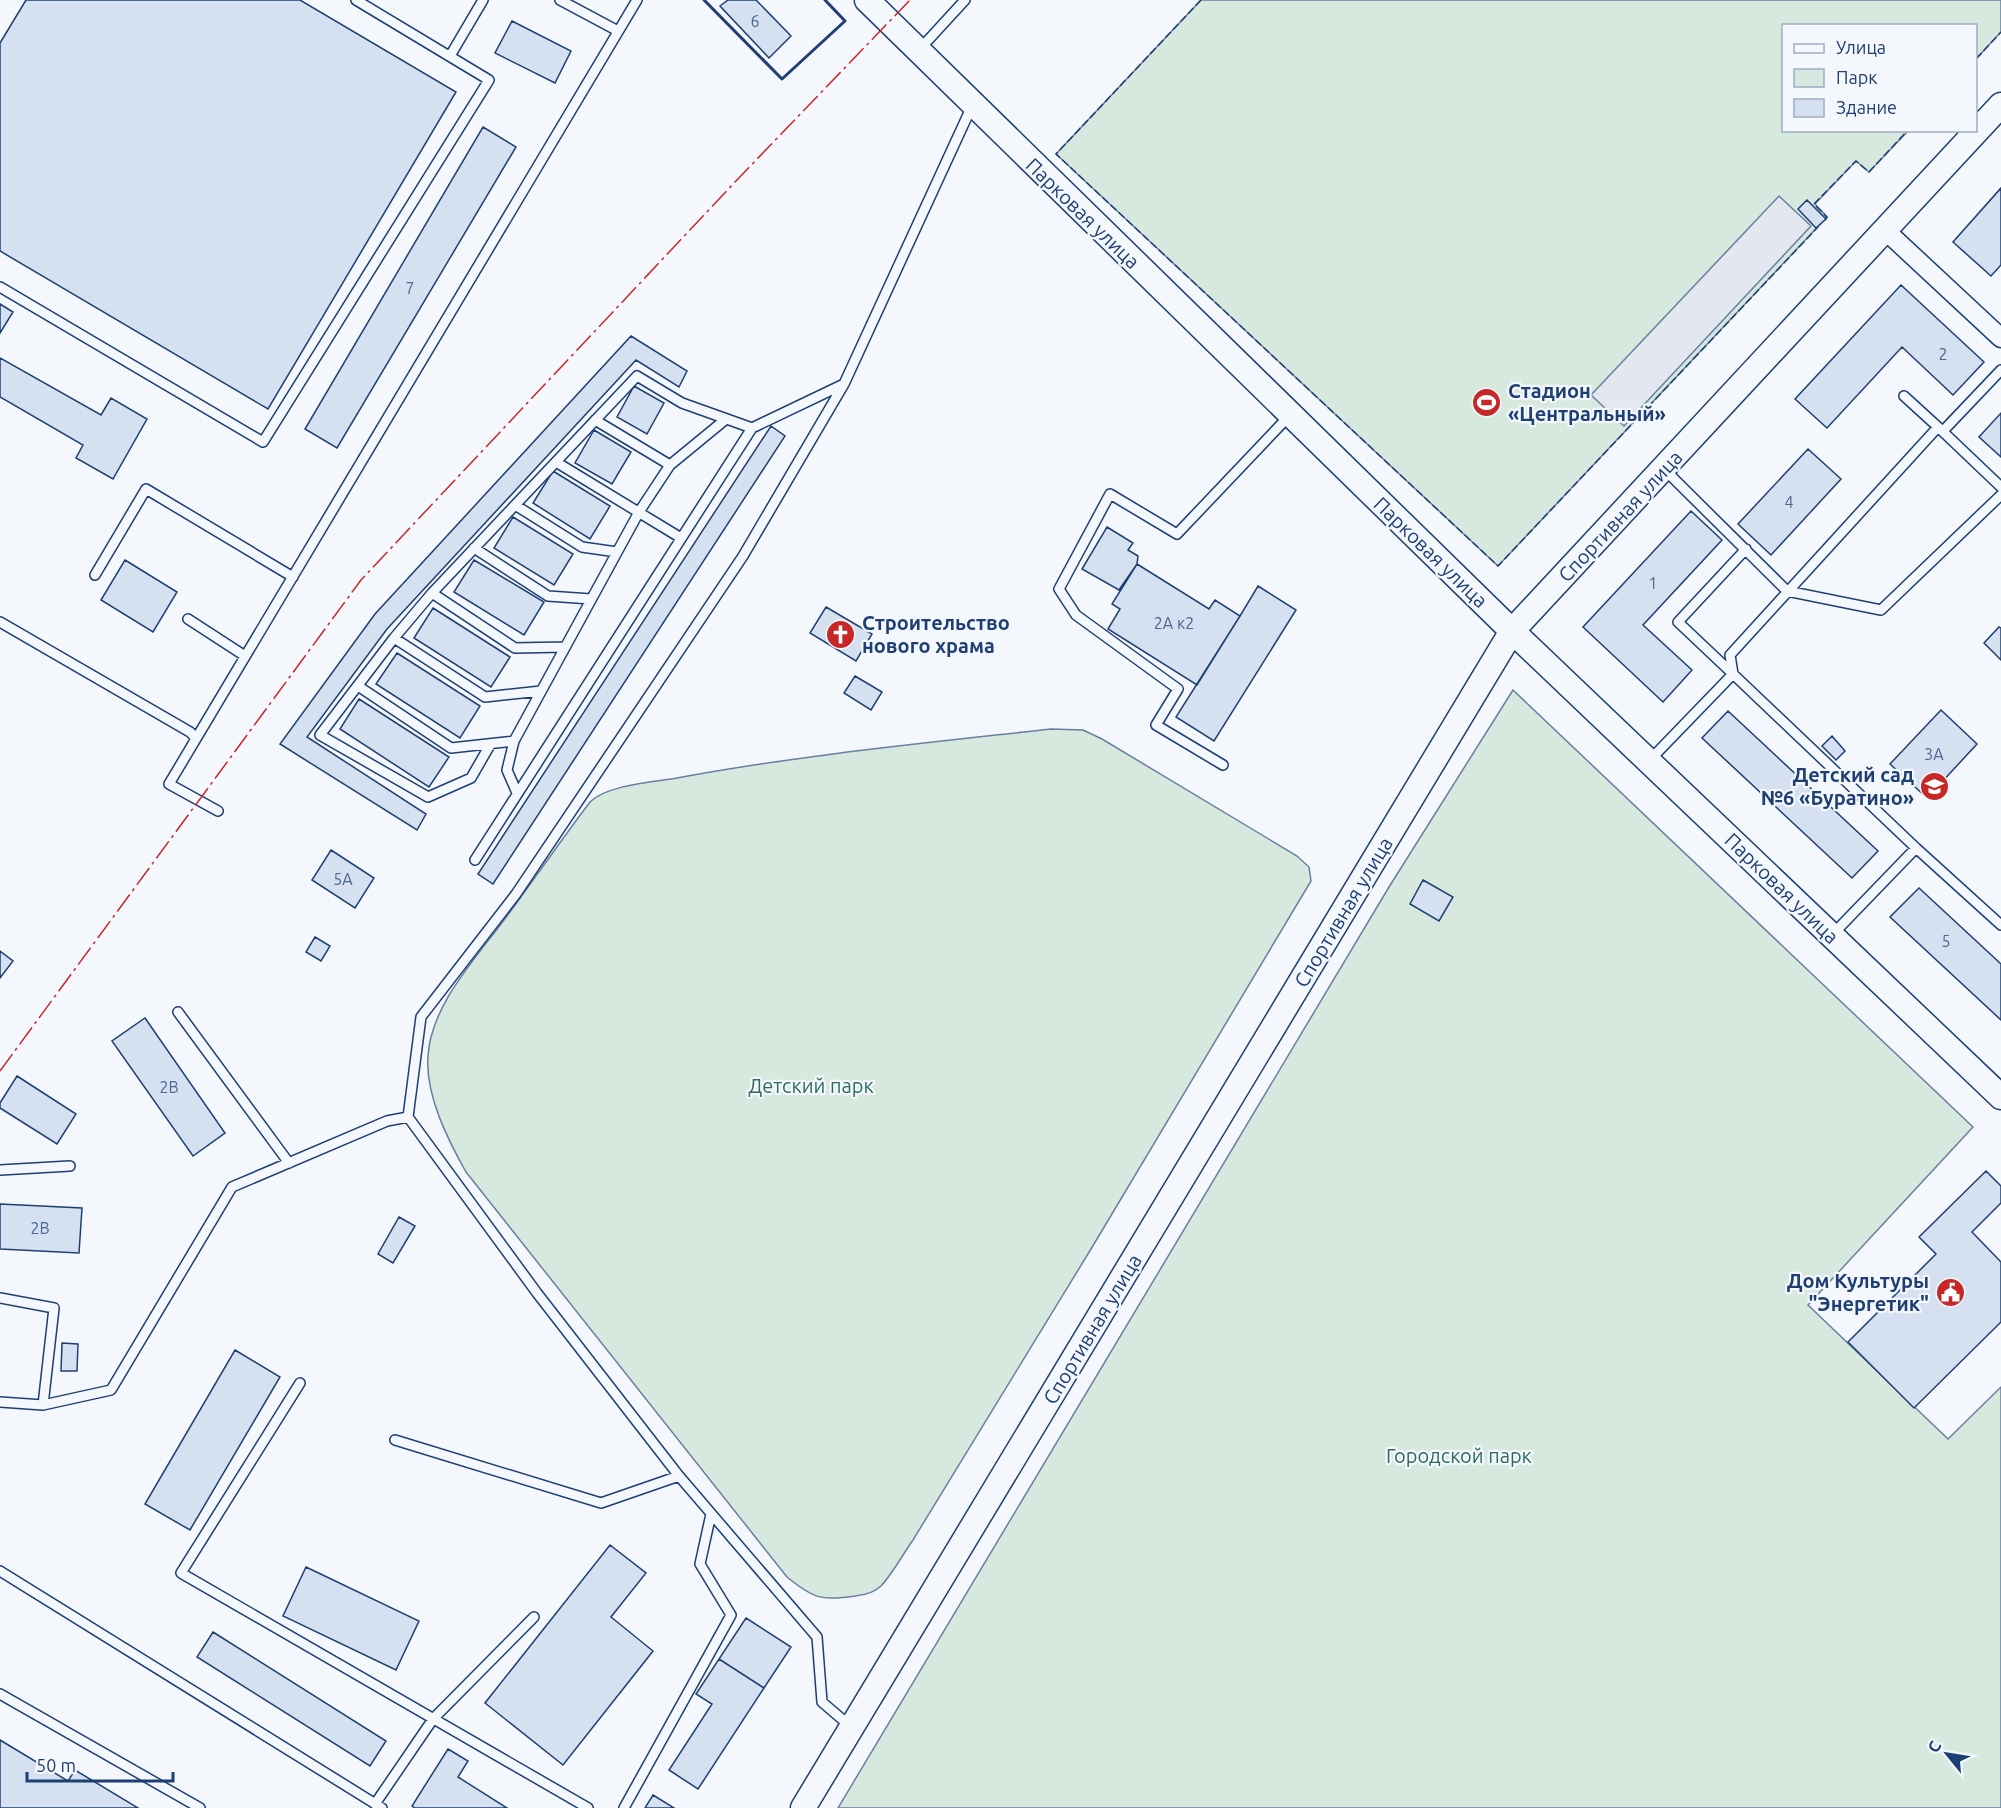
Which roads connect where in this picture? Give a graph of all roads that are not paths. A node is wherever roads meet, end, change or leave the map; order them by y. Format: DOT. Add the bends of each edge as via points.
graph roads {
  1 [pos="356,0"];
  2 [pos="483,0"];
  3 [pos="560,0"];
  4 [pos="637,0"];
  5 [pos="867,0"];
  6 [pos="965,0"];
  7 [pos="618,31"];
  8 [pos="918,51"];
  9 [pos="450,56"];
  10 [pos="973,103"];
  11 [pos="2001,105"];
  12 [pos="1977,131"];
  13 [pos="1976,132"];
  14 [pos="1886,231"];
  15 [pos="0,287"];
  16 [pos="2001,338"];
  17 [pos="2001,370"];
  18 [pos="844,384"];
  19 [pos="1904,396"];
  20 [pos="1291,414"];
  21 [pos="726,419"];
  22 [pos="595,420"];
  23 [pos="752,428"];
  24 [pos="1940,429"];
  25 [pos="556,462"];
  26 [pos="670,465"];
  27 [pos="1664,469"];
  28 [pos="2001,487"];
  29 [pos="2001,495"];
  30 [pos="515,505"];
  31 [pos="639,512"];
  32 [pos="681,538"];
  33 [pos="474,548"];
  34 [pos="1746,549"];
  35 [pos="617,552"];
  36 [pos="95,575"];
  37 [pos="293,577"];
  38 [pos="1787,591"];
  39 [pos="432,593"];
  40 [pos="591,599"];
  41 [pos="188,619"];
  42 [pos="0,622"];
  43 [pos="1512,631"];
  44 [pos="394,638"];
  45 [pos="565,647"];
  46 [pos="245,656"];
  47 [pos="1733,674"];
  48 [pos="358,686"];
  49 [pos="541,691"];
  50 [pos="196,738"];
  51 [pos="514,741"];
  52 [pos="490,745"];
  53 [pos="1649,761"];
  54 [pos="1223,765"];
  55 [pos="517,793"];
  56 [pos="218,811"];
  57 [pos="1916,848"];
  58 [pos="475,860"];
  59 [pos="2001,925"];
  60 [pos="1832,936"];
  61 [pos="178,1012"];
  62 [pos="2001,1097"];
  63 [pos="408,1117"];
  64 [pos="289,1163"];
  65 [pos="70,1166"];
  66 [pos="0,1170"];
  67 [pos="0,1298"];
  68 [pos="300,1383"];
  69 [pos="0,1402"];
  70 [pos="43,1405"];
  71 [pos="395,1440"];
  72 [pos="678,1476"];
  73 [pos="711,1514"];
  74 [pos="0,1571"];
  75 [pos="534,1617"];
  76 [pos="0,1694"];
  77 [pos="433,1719"];
  78 [pos="852,1728"];
  79 [pos="378,1806"];
  80 [pos="200,1808"];
  81 [pos="588,1808"];
  82 [pos="624,1808"];
  83 [pos="803,1808"];
  1 -- 9 [label="lane"];
  2 -- 9 [label="lane"];
  3 -- 7 [label="lane"];
  4 -- 7 [label="lane"];
  5 -- 8 [label="street, Парковая улица"];
  6 -- 8 [label="lane"];
  7 -- 37 [label="lane"];
  8 -- 10 [label="street, Парковая улица"];
  9 -- 15 [label="lane" via="489,80 263,442"];
  10 -- 18 [label="lane"];
  10 -- 20 [label="street, Парковая улица"];
  11 -- 12 [label="street, Спортивная улица"];
  13 -- 14 [label="street, Спортивная улица"];
  14 -- 16 [label="street"];
  14 -- 27 [label="street, Спортивная улица"];
  17 -- 24 [label="lane"];
  18 -- 23 [label="lane"];
  18 -- 63 [label="lane" via="743,556 516,894 421,1017"];
  19 -- 24 [label="lane"];
  20 -- 43 [label="street, Парковая улица"];
  20 -- 54 [label="lane" via="1177,534 1110,494 1059,589 1076,615 1178,689 1156,725"];
  21 -- 22 [label="lane" via="682,403 637,375"];
  21 -- 23 [label="lane"];
  21 -- 26 [label="lane"];
  22 -- 25 [label="lane"];
  22 -- 26 [label="lane"];
  23 -- 32 [label="lane"];
  24 -- 28 [label="lane"];
  24 -- 38 [label="lane"];
  25 -- 30 [label="lane"];
  25 -- 31 [label="lane"];
  26 -- 31 [label="lane"];
  27 -- 34 [label="lane"];
  27 -- 43 [label="street, Спортивная улица"];
  29 -- 38 [label="lane" via="1881,610"];
  30 -- 33 [label="lane"];
  30 -- 35 [label="lane" via="582,547"];
  31 -- 32 [label="lane"];
  31 -- 35 [label="lane"];
  32 -- 55 [label="lane"];
  33 -- 39 [label="lane"];
  33 -- 40 [label="lane" via="548,596"];
  34 -- 38 [label="lane"];
  34 -- 47 [label="lane" via="1678,622"];
  35 -- 40 [label="lane"];
  36 -- 37 [label="lane" via="146,489"];
  37 -- 46 [label="lane"];
  38 -- 47 [label="lane" via="1730,655"];
  39 -- 44 [label="lane"];
  39 -- 45 [label="lane" via="515,648"];
  40 -- 45 [label="lane"];
  41 -- 46 [label="lane"];
  42 -- 50 [label="lane"];
  43 -- 53 [label="street, Парковая улица"];
  43 -- 78 [label="street, Спортивная улица"];
  44 -- 48 [label="lane"];
  44 -- 49 [label="lane" via="485,697"];
  45 -- 49 [label="lane"];
  46 -- 50 [label="lane"];
  47 -- 53 [label="lane"];
  47 -- 57 [label="lane"];
  48 -- 52 [label="lane" via="451,748"];
  48 -- 52 [label="lane" via="320,735 428,797 471,778"];
  49 -- 51 [label="lane"];
  50 -- 56 [label="lane" via="169,784"];
  51 -- 52 [label="lane"];
  51 -- 55 [label="lane" via="507,771"];
  53 -- 60 [label="street, Парковая улица"];
  55 -- 58 [label="lane"];
  57 -- 59 [label="lane"];
  57 -- 60 [label="lane"];
  60 -- 62 [label="street, Парковая улица"];
  61 -- 64 [label="lane"];
  63 -- 64 [label="lane" via="387,1121"];
  63 -- 72 [label="lane"];
  64 -- 70 [label="lane" via="231,1187 111,1390"];
  65 -- 66 [label="lane"];
  67 -- 70 [label="lane" via="54,1308"];
  68 -- 77 [label="lane" via="181,1573"];
  69 -- 70 [label="lane"];
  71 -- 72 [label="lane" via="601,1503"];
  72 -- 73 [label="lane"];
  73 -- 78 [label="lane" via="817,1637 822,1702"];
  73 -- 82 [label="lane" via="700,1564 731,1616"];
  74 -- 79 [label="lane"];
  75 -- 77 [label="lane"];
  76 -- 80 [label="lane"];
  77 -- 79 [label="lane"];
  77 -- 81 [label="lane"];
  78 -- 83 [label="street, Спортивная улица"];
}
